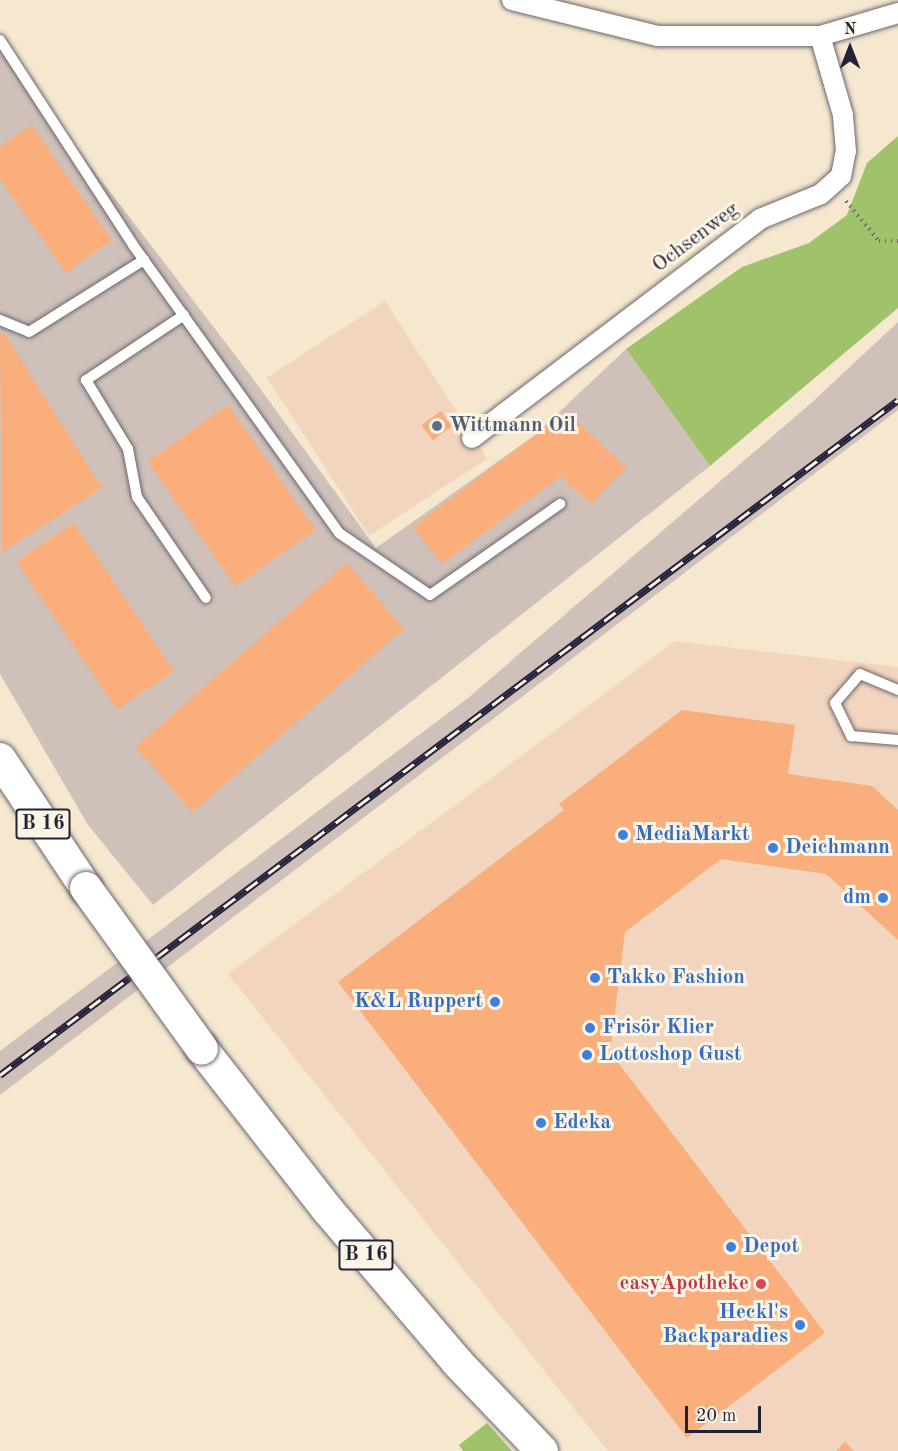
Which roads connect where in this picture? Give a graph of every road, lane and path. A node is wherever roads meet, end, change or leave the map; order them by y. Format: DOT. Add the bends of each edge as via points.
graph roads {
  1 [pos="512,0"];
  2 [pos="898,13"];
  3 [pos="820,36"];
  4 [pos="0,40"];
  5 [pos="832,184"];
  6 [pos="898,241"];
  7 [pos="144,260"];
  8 [pos="184,315"];
  9 [pos="0,320"];
  10 [pos="472,438"];
  11 [pos="560,504"];
  12 [pos="206,597"];
  13 [pos="898,690"];
  14 [pos="898,740"];
  15 [pos="0,759"];
  16 [pos="542,1451"];
  1 -- 3 [label="street" via="657,36"];
  2 -- 3 [label="street"];
  3 -- 5 [label="street" via="843,115 846,151 841,176"];
  4 -- 7 [label="lane"];
  5 -- 6 [label="path" via="879,241"];
  5 -- 10 [label="street, Ochsenweg" via="821,194 760,219"];
  7 -- 8 [label="lane"];
  7 -- 9 [label="lane" via="29,332"];
  8 -- 11 [label="lane" via="339,533 430,595"];
  8 -- 12 [label="lane" via="86,380 128,449 137,497"];
  13 -- 14 [label="lane" via="860,674 835,703 851,736"];
  15 -- 16 [label="main road, B 16, bridge" via="86,888 202,1049 327,1209 457,1362"];
}
